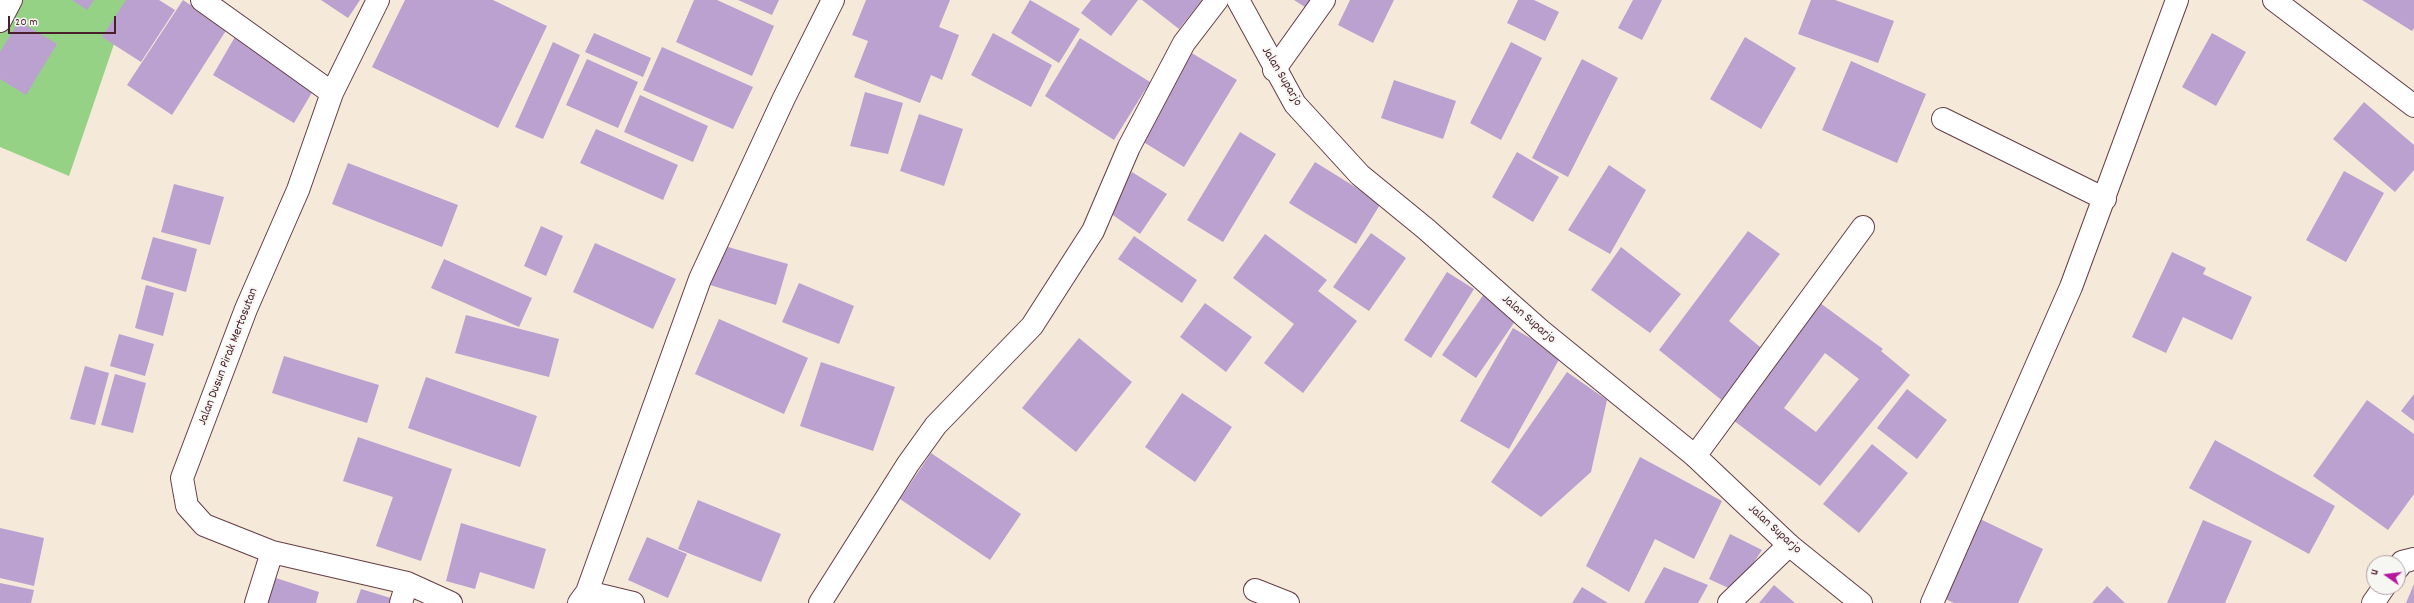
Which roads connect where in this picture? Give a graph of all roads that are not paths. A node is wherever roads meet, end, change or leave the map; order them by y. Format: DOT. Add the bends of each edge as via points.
graph roads {
  1 [pos="11,0"];
  2 [pos="202,0"];
  3 [pos="378,0"];
  4 [pos="833,0"];
  5 [pos="1217,0"];
  6 [pos="1238,0"];
  7 [pos="1324,0"];
  8 [pos="2178,0"];
  9 [pos="2274,0"];
  10 [pos="0,22"];
  11 [pos="1274,70"];
  12 [pos="332,93"];
  13 [pos="2414,106"];
  14 [pos="1943,119"];
  15 [pos="2105,199"];
  16 [pos="1863,227"];
  17 [pos="1695,456"];
  18 [pos="1789,545"];
  19 [pos="272,552"];
  20 [pos="1255,590"];
  21 [pos="404,593"];
  22 [pos="583,597"];
  23 [pos="256,603"];
  24 [pos="451,603"];
  25 [pos="633,603"];
  26 [pos="820,603"];
  27 [pos="1288,603"];
  28 [pos="1729,603"];
  29 [pos="1861,603"];
  30 [pos="1932,603"];
  1 -- 10 [label="street"];
  2 -- 12 [label="street"];
  3 -- 12 [label="street, Jalan Dusun Pirak Mertosutan"];
  4 -- 22 [label="street" via="784,98 700,279"];
  5 -- 26 [label="street" via="1184,43 1129,147 1093,231 1032,326 936,425 908,464"];
  6 -- 11 [label="street, Jalan Suparjo"];
  7 -- 11 [label="street"];
  8 -- 15 [label="street"];
  9 -- 13 [label="street"];
  11 -- 17 [label="street, Jalan Suparjo" via="1295,104 1360,175 1426,229 1540,330"];
  12 -- 19 [label="street, Jalan Dusun Pirak Mertosutan" via="298,190 246,309 182,478 187,506 204,525"];
  14 -- 15 [label="street"];
  15 -- 30 [label="street" via="2055,325"];
  16 -- 17 [label="street"];
  17 -- 18 [label="street, Jalan Suparjo"];
  18 -- 28 [label="street"];
  18 -- 29 [label="street, Jalan Suparjo"];
  19 -- 21 [label="street, Jalan Dusun Pirak Mertosutan"];
  19 -- 23 [label="street"];
  20 -- 27 [label="street"];
  21 -- 24 [label="street, Jalan Dusun Pirak Mertosutan"];
  22 -- 25 [label="street"];
}
